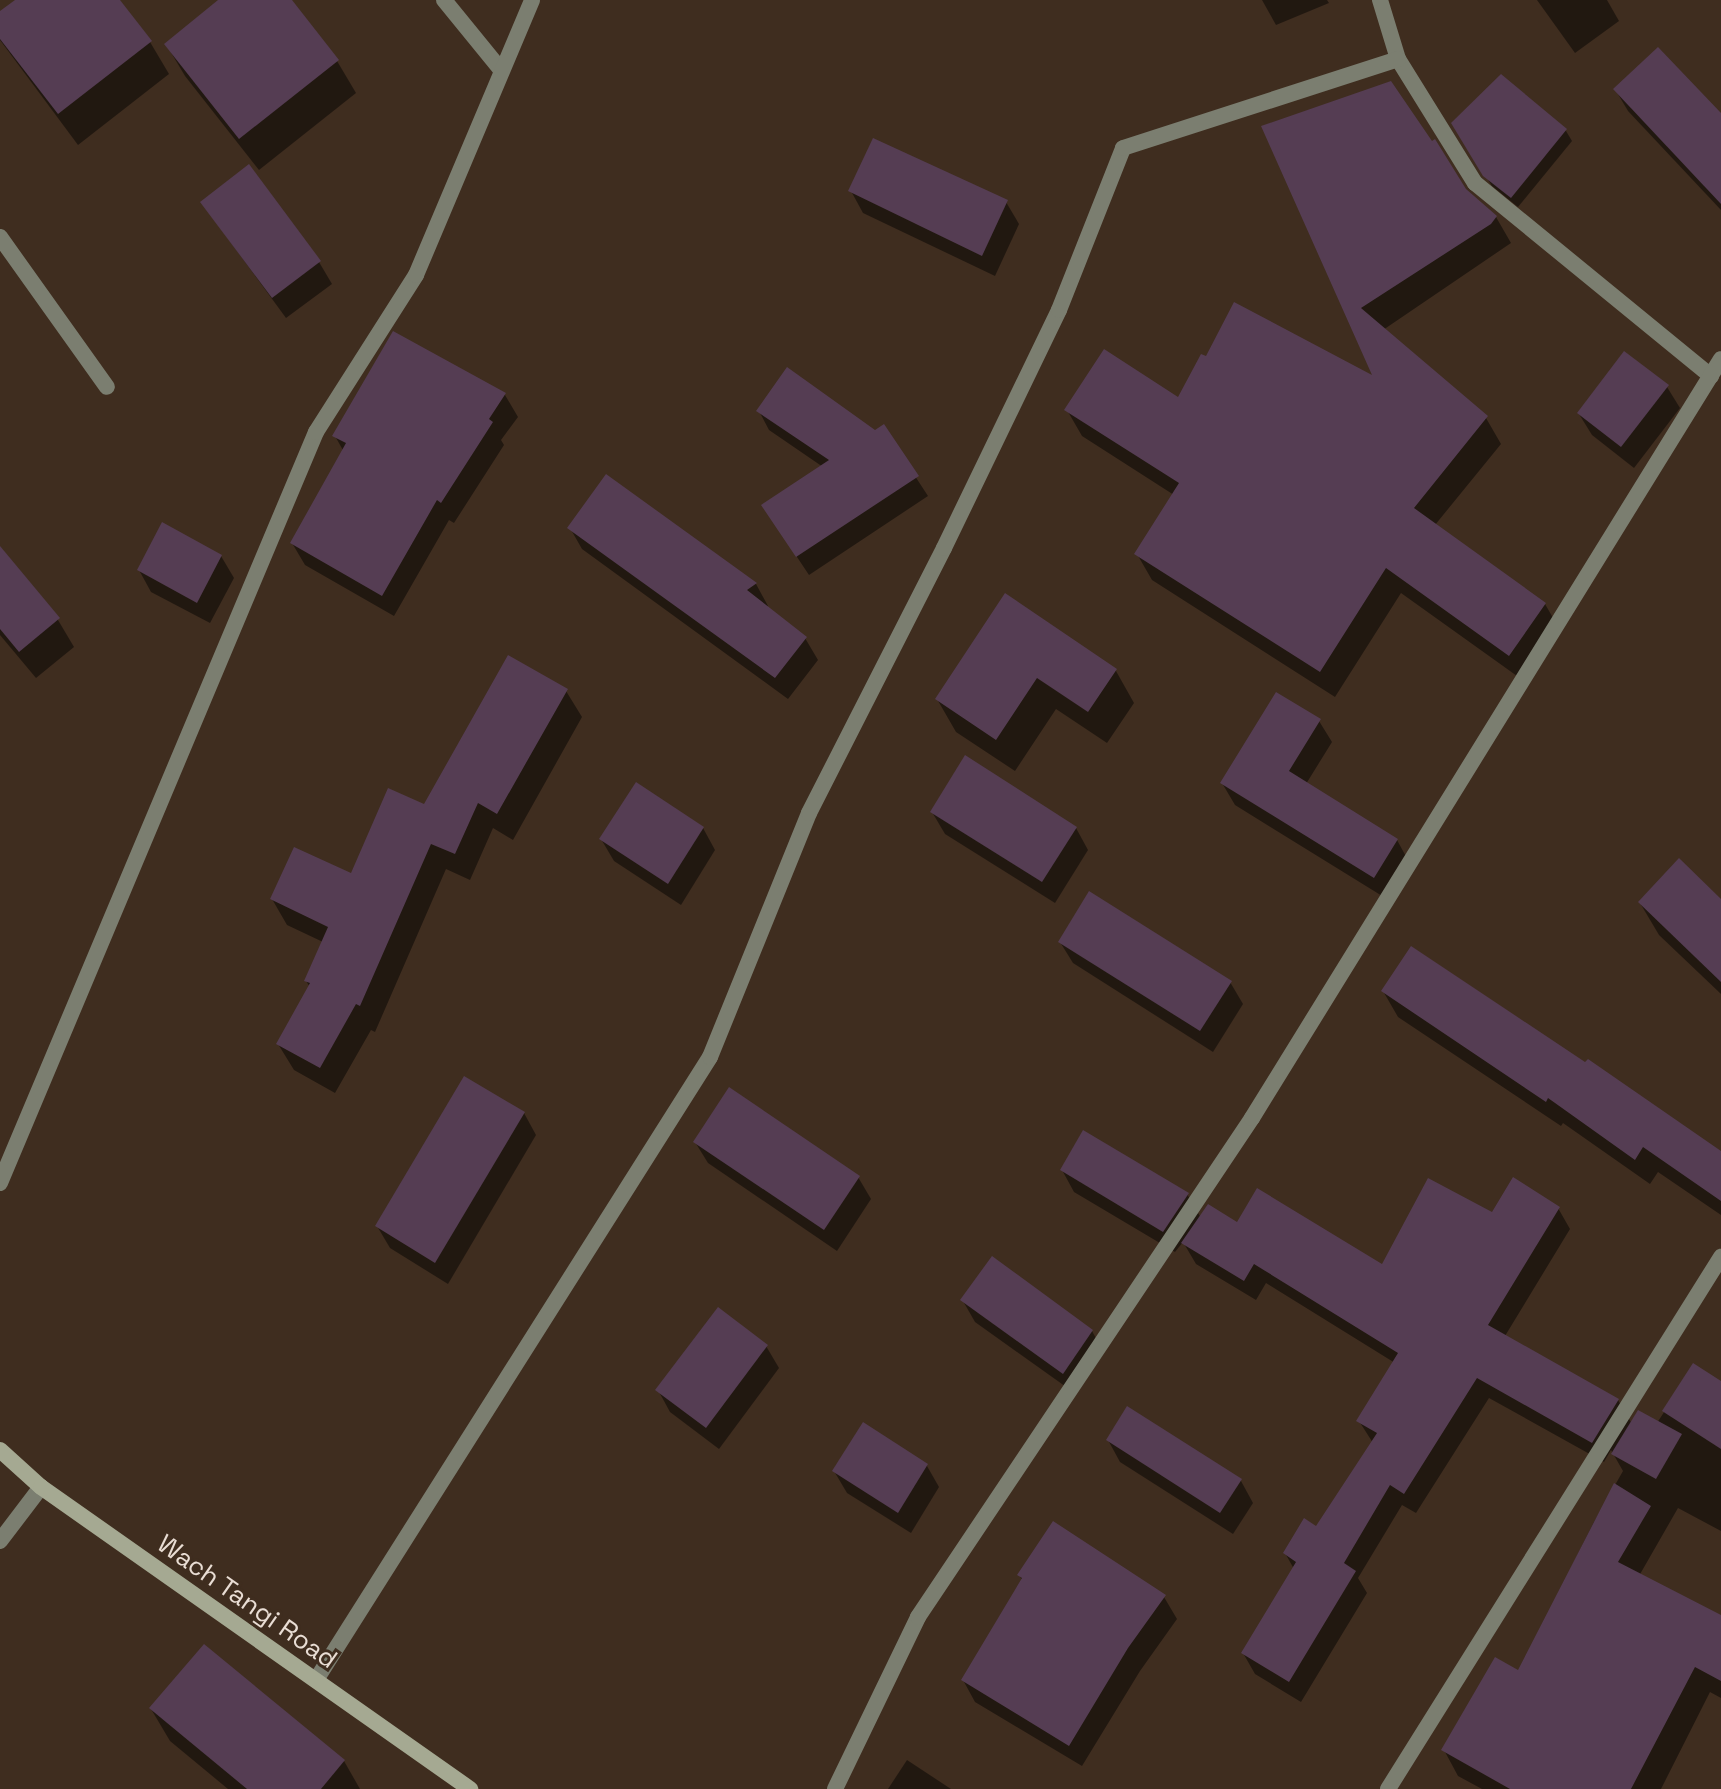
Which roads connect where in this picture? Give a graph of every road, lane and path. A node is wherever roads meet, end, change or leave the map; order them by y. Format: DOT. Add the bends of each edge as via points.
graph roads {
  1 [pos="444,0"];
  2 [pos="532,0"];
  3 [pos="1380,0"];
  4 [pos="1398,59"];
  5 [pos="501,70"];
  6 [pos="0,237"];
  7 [pos="1721,359"];
  8 [pos="1711,376"];
  9 [pos="107,387"];
  10 [pos="0,1183"];
  11 [pos="1721,1257"];
  12 [pos="0,1450"];
  13 [pos="41,1487"];
  14 [pos="0,1541"];
  15 [pos="316,1680"];
  16 [pos="470,1789"];
  17 [pos="835,1789"];
  18 [pos="1388,1789"];
  1 -- 5 [label="street"];
  2 -- 5 [label="street"];
  3 -- 4 [label="street"];
  4 -- 8 [label="street" via="1475,183"];
  4 -- 15 [label="street" via="1123,148 1059,310 809,813 710,1057"];
  5 -- 10 [label="street" via="416,275 316,432"];
  6 -- 9 [label="street"];
  7 -- 8 [label="street"];
  8 -- 17 [label="street" via="1252,1118 918,1617"];
  11 -- 18 [label="street"];
  12 -- 13 [label="main road, Wach Tangi Road"];
  13 -- 14 [label="street"];
  13 -- 15 [label="main road, Wach Tangi Road"];
  15 -- 16 [label="main road, Wach Tangi Road"];
}
